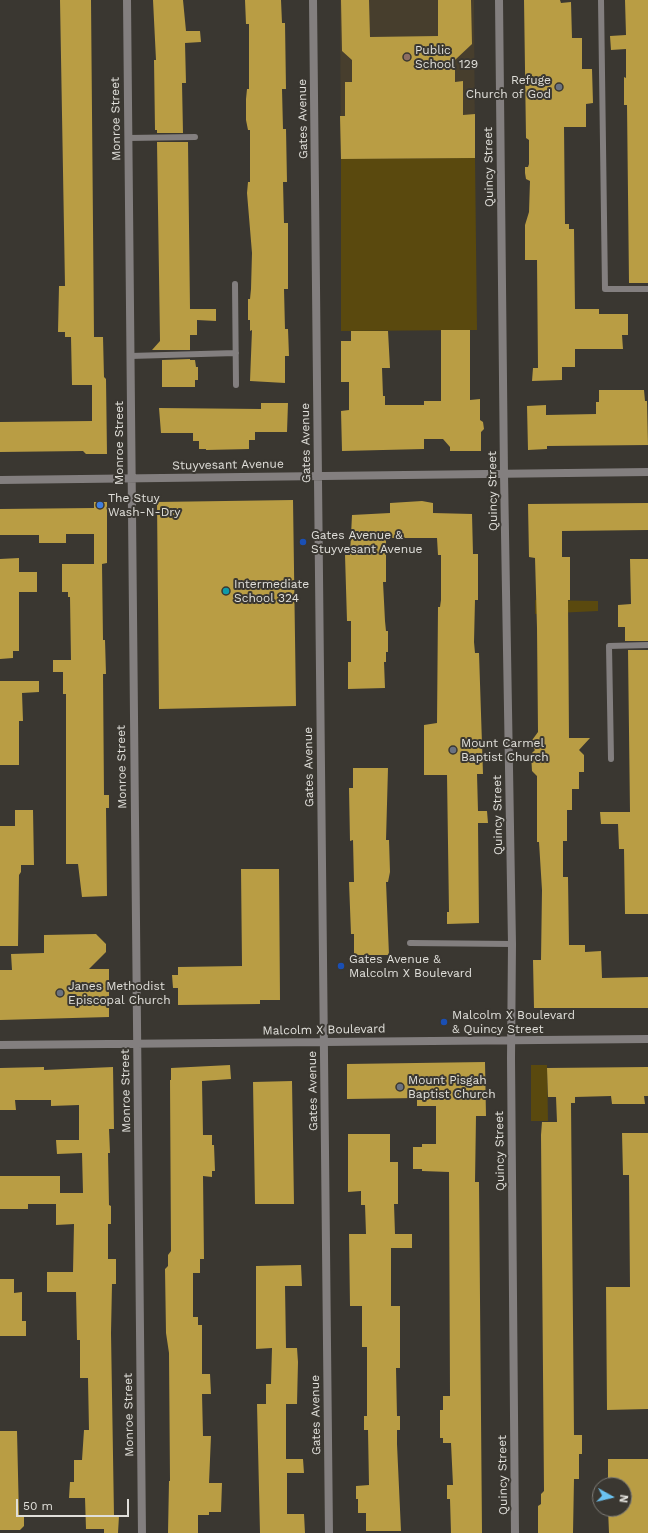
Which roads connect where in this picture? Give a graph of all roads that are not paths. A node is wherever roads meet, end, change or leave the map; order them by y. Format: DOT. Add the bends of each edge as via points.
graph roads {
  1 [pos="127,0"];
  2 [pos="313,0"];
  3 [pos="499,0"];
  4 [pos="602,0"];
  5 [pos="195,137"];
  6 [pos="128,138"];
  7 [pos="235,284"];
  8 [pos="648,289"];
  9 [pos="236,353"];
  10 [pos="130,356"];
  11 [pos="236,384"];
  12 [pos="648,472"];
  13 [pos="504,474"];
  14 [pos="319,476"];
  15 [pos="131,478"];
  16 [pos="0,480"];
  17 [pos="648,645"];
  18 [pos="610,759"];
  19 [pos="410,943"];
  20 [pos="512,944"];
  21 [pos="648,1039"];
  22 [pos="511,1040"];
  23 [pos="324,1042"];
  24 [pos="137,1044"];
  25 [pos="0,1045"];
  26 [pos="142,1533"];
  27 [pos="329,1533"];
  28 [pos="515,1533"];
  1 -- 6 [label="street, Monroe Street"];
  2 -- 14 [label="street, Gates Avenue"];
  3 -- 13 [label="street, Quincy Street"];
  4 -- 8 [label="lane" via="605,289"];
  5 -- 6 [label="lane"];
  6 -- 10 [label="street, Monroe Street"];
  7 -- 9 [label="lane"];
  9 -- 10 [label="lane"];
  9 -- 11 [label="lane"];
  10 -- 15 [label="street, Monroe Street"];
  12 -- 13 [label="street, Stuyvesant Avenue"];
  13 -- 14 [label="street, Stuyvesant Avenue"];
  13 -- 20 [label="street, Quincy Street"];
  14 -- 15 [label="street, Stuyvesant Avenue"];
  14 -- 23 [label="street, Gates Avenue"];
  15 -- 16 [label="street, Stuyvesant Avenue"];
  15 -- 24 [label="street, Monroe Street"];
  17 -- 18 [label="lane" via="609,646"];
  19 -- 20 [label="lane"];
  20 -- 22 [label="street, Quincy Street"];
  21 -- 22 [label="street, Malcolm X Boulevard"];
  22 -- 23 [label="street, Malcolm X Boulevard"];
  22 -- 28 [label="street, Quincy Street"];
  23 -- 24 [label="street, Malcolm X Boulevard"];
  23 -- 27 [label="street, Gates Avenue"];
  24 -- 25 [label="street, Malcolm X Boulevard"];
  24 -- 26 [label="street, Monroe Street"];
}
